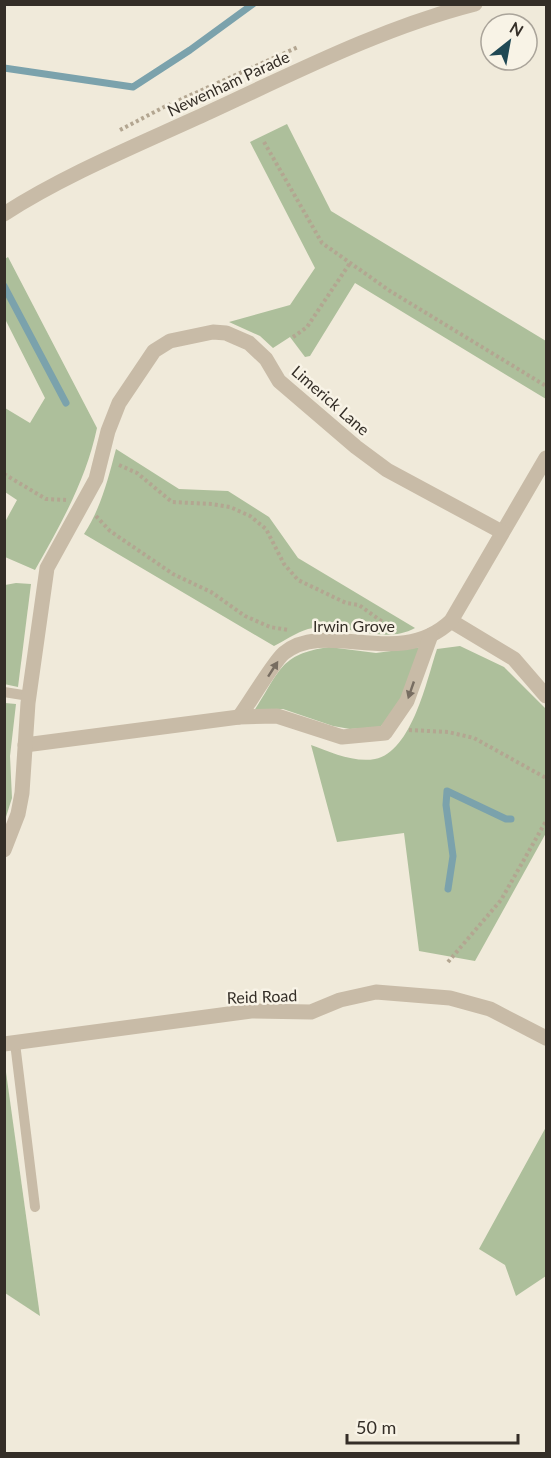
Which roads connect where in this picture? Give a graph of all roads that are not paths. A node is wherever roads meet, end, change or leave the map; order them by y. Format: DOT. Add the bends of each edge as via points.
graph roads {
  1 [pos="475,4"];
  2 [pos="4,214"];
  3 [pos="546,458"];
  4 [pos="502,532"];
  5 [pos="451,621"];
  6 [pos="431,635"];
  7 [pos="4,692"];
  8 [pos="29,696"];
  9 [pos="546,696"];
  10 [pos="239,717"];
  11 [pos="25,745"];
  12 [pos="4,850"];
  13 [pos="546,1038"];
  14 [pos="10,1044"];
  15 [pos="35,1207"];
  1 -- 2 [label="street, Newenham Parade" via="435,14 305,68 138,145"];
  3 -- 4 [label="street, Irwin Grove"];
  4 -- 5 [label="street, Irwin Grove"];
  4 -- 8 [label="street, Limerick Lane" via="387,470 356,447 279,381 266,359 249,343 213,332 170,341 154,351 119,403 96,479 47,568"];
  5 -- 6 [label="street, Irwin Grove"];
  5 -- 9 [label="street" via="514,659"];
  10 -- 6 [label="street, Irwin Grove, one-way" via="283,654 310,642 395,644"];
  6 -- 10 [label="street, one-way" via="407,701 385,733 342,737 277,716"];
  7 -- 8 [label="lane"];
  8 -- 11 [label="street, Limerick Lane"];
  10 -- 11 [label="street"];
  11 -- 12 [label="street, Limerick Lane" via="18,814"];
  13 -- 14 [label="street, Reid Road" via="490,1009 450,998 376,992 311,1012 251,1011"];
  14 -- 15 [label="lane"];
}
